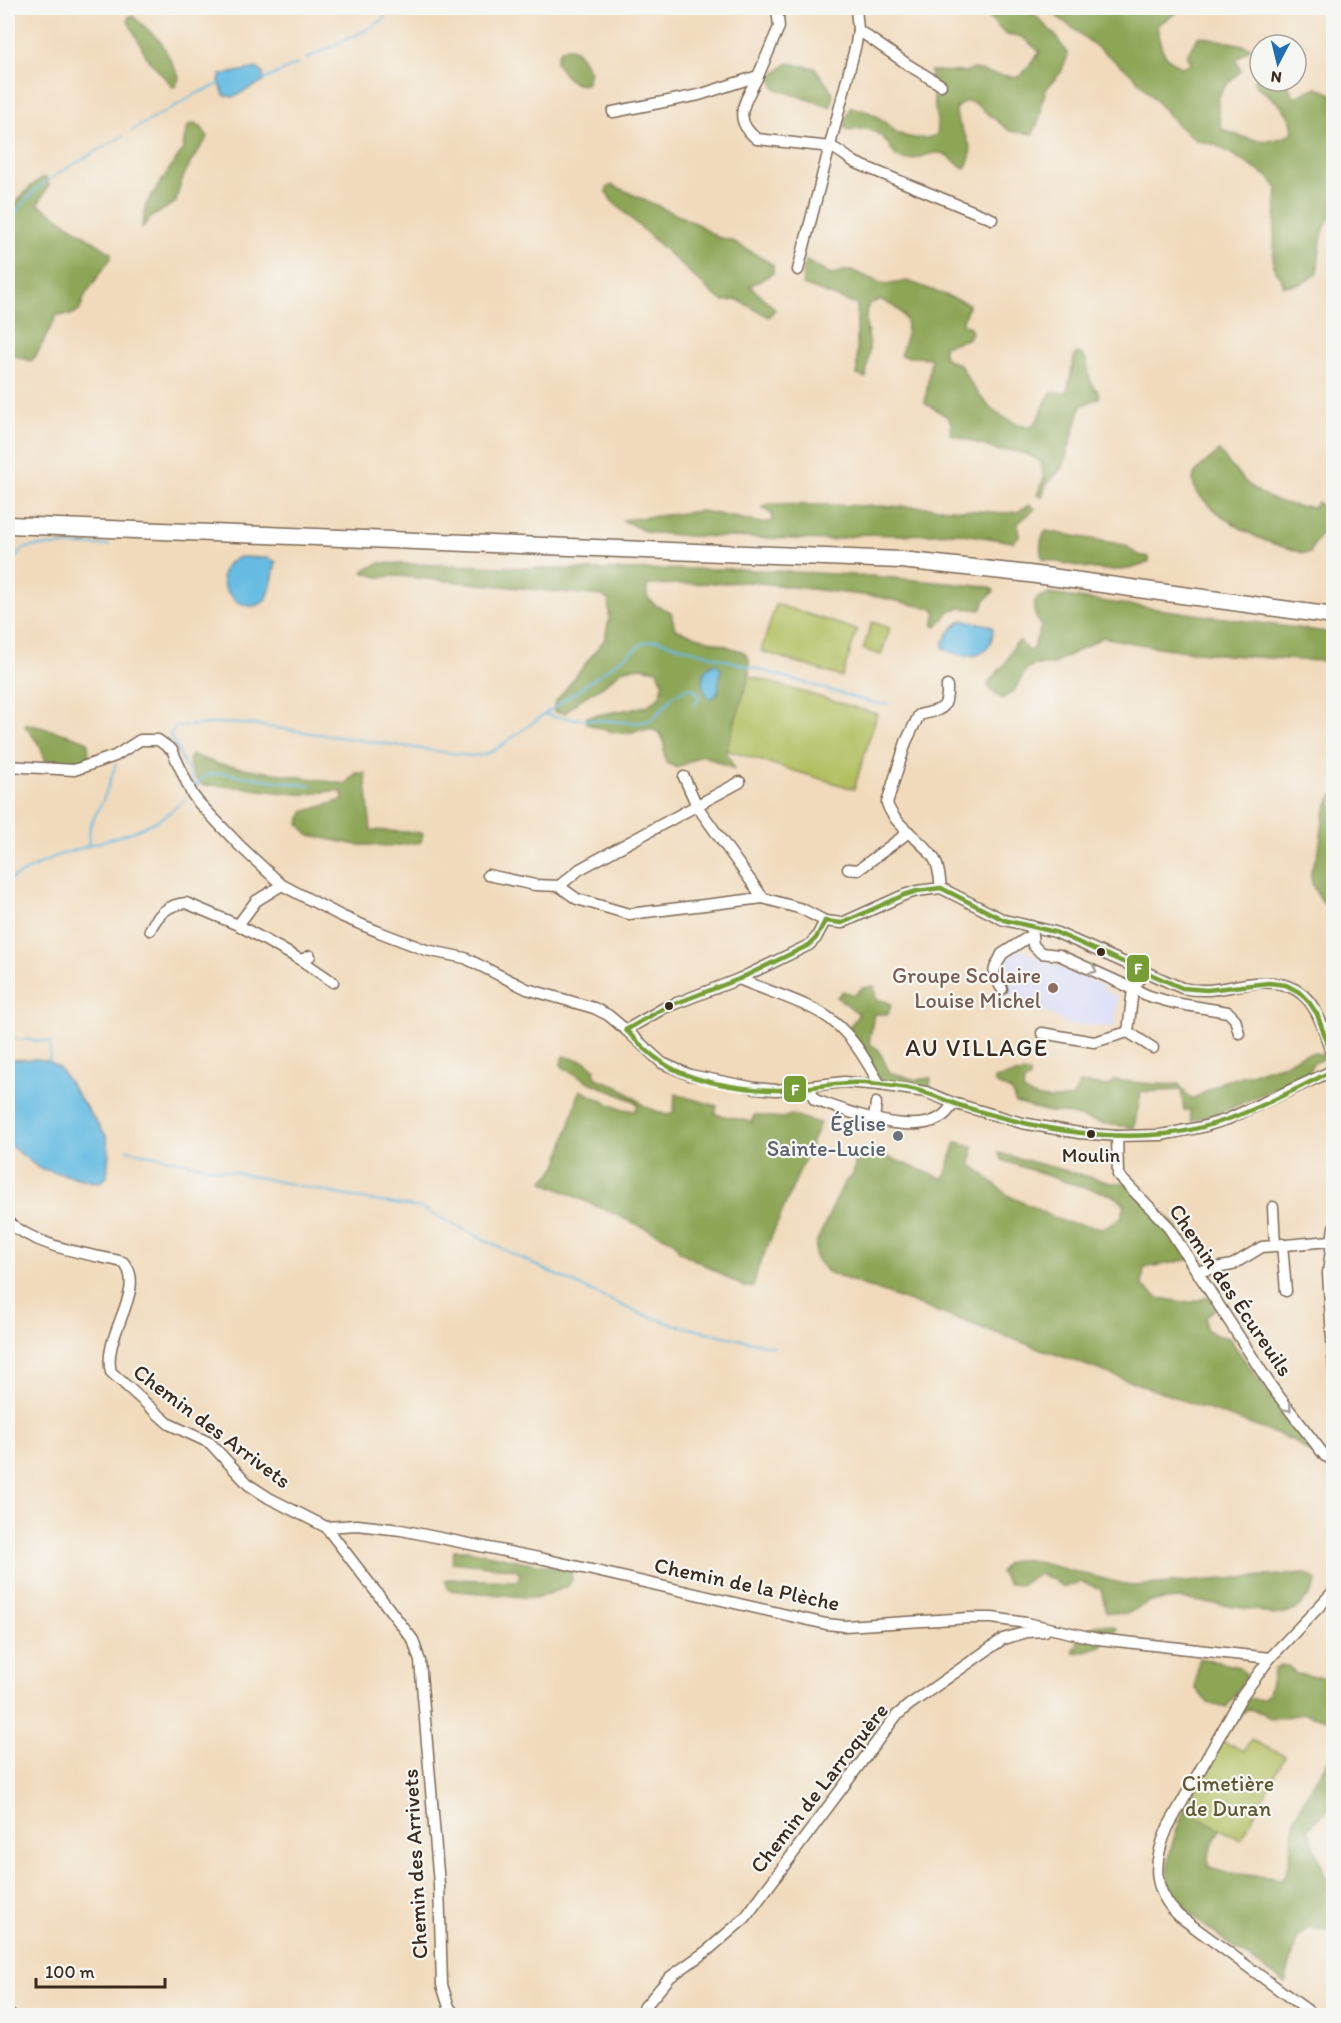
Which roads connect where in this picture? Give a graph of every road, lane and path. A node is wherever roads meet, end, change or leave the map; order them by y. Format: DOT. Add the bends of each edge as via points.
graph roads {
  1 [pos="777,8"];
  2 [pos="856,8"];
  3 [pos="858,30"];
  4 [pos="758,76"];
  5 [pos="941,85"];
  6 [pos="613,112"];
  7 [pos="831,147"];
  8 [pos="992,219"];
  9 [pos="798,270"];
  10 [pos="8,525"];
  11 [pos="1334,616"];
  12 [pos="947,686"];
  13 [pos="8,766"];
  14 [pos="684,777"];
  15 [pos="740,782"];
  16 [pos="697,806"];
  17 [pos="909,832"];
  18 [pos="848,869"];
  19 [pos="488,875"];
  20 [pos="282,885"];
  21 [pos="560,886"];
  22 [pos="941,888"];
  23 [pos="763,898"];
  24 [pos="825,921"];
  25 [pos="238,925"];
  26 [pos="150,930"];
  27 [pos="1031,931"];
  28 [pos="1143,973"];
  29 [pos="739,980"];
  30 [pos="333,982"];
  31 [pos="1002,989"];
  32 [pos="1133,989"];
  33 [pos="626,1030"];
  34 [pos="1128,1032"];
  35 [pos="1042,1033"];
  36 [pos="1239,1033"];
  37 [pos="1153,1048"];
  38 [pos="1334,1064"];
  39 [pos="1334,1070"];
  40 [pos="880,1085"];
  41 [pos="809,1087"];
  42 [pos="876,1103"];
  43 [pos="953,1103"];
  44 [pos="874,1120"];
  45 [pos="1117,1136"];
  46 [pos="1273,1206"];
  47 [pos="8,1222"];
  48 [pos="1334,1227"];
  49 [pos="1330,1241"];
  50 [pos="1278,1245"];
  51 [pos="1199,1271"];
  52 [pos="1286,1291"];
  53 [pos="1334,1370"];
  54 [pos="1334,1460"];
  55 [pos="326,1527"];
  56 [pos="1334,1591"];
  57 [pos="1060,1630"];
  58 [pos="1270,1658"];
  59 [pos="8,2014"];
  60 [pos="12,2016"];
  61 [pos="456,2016"];
  62 [pos="637,2016"];
  63 [pos="1315,2016"];
  1 -- 4 [label="street" via="779,27"];
  2 -- 3 [label="street"];
  3 -- 5 [label="street"];
  3 -- 7 [label="street"];
  4 -- 6 [label="street" via="699,95"];
  4 -- 7 [label="street" via="741,111 748,132 767,141"];
  7 -- 8 [label="street" via="856,163"];
  7 -- 9 [label="street"];
  10 -- 11 [label="highway" via="901,560"];
  12 -- 17 [label="street" via="945,705 919,715 888,799 892,813"];
  13 -- 20 [label="street" via="74,770 115,756 140,740 158,740 172,750 199,804"];
  14 -- 16 [label="street"];
  15 -- 16 [label="street"];
  16 -- 21 [label="street" via="580,869"];
  16 -- 23 [label="street"];
  17 -- 18 [label="street" via="858,870"];
  17 -- 22 [label="street" via="936,862"];
  19 -- 21 [label="street"];
  20 -- 25 [label="street" via="256,901"];
  20 -- 33 [label="street" via="379,932 426,950 465,958 527,989 594,1008"];
  21 -- 23 [label="street" via="577,899 629,914"];
  22 -- 24 [label="street" via="904,895 842,923"];
  22 -- 27 [label="street" via="986,913"];
  23 -- 24 [label="street" via="802,909"];
  24 -- 29 [label="street" via="809,945"];
  25 -- 26 [label="street" via="186,903 166,910"];
  25 -- 30 [label="street" via="305,958"];
  27 -- 28 [label="street" via="1065,937"];
  27 -- 31 [label="street" via="999,957 994,975"];
  27 -- 32 [label="street, one-way" via="1033,945 1041,953 1059,954"];
  28 -- 32 [label="street"];
  28 -- 38 [label="street" via="1199,991 1259,983 1290,988 1312,1003 1319,1015"];
  29 -- 33 [label="street" via="664,1008"];
  29 -- 40 [label="street" via="835,1023 862,1054"];
  32 -- 34 [label="street"];
  32 -- 36 [label="street" via="1174,1003 1228,1012"];
  33 -- 41 [label="street" via="662,1064 690,1076 760,1089"];
  34 -- 35 [label="street" via="1094,1042"];
  34 -- 37 [label="street"];
  39 -- 45 [label="street" via="1202,1127 1161,1135"];
  40 -- 41 [label="street" via="844,1082"];
  40 -- 43 [label="street" via="926,1092"];
  41 -- 44 [label="street" via="815,1100"];
  42 -- 44 [label="street"];
  43 -- 44 [label="street" via="944,1116 924,1122"];
  43 -- 45 [label="street" via="1045,1128"];
  45 -- 51 [label="street, Chemin des Écureuils" via="1118,1175 1167,1225"];
  46 -- 50 [label="street"];
  47 -- 55 [label="street, Chemin des Arrivets" via="34,1239 123,1262 129,1268 131,1285 109,1353 111,1372 169,1424 210,1443 249,1485"];
  48 -- 49 [label="street"];
  49 -- 50 [label="street"];
  49 -- 53 [label="street"];
  50 -- 51 [label="street" via="1254,1251 1232,1265"];
  50 -- 52 [label="street"];
  51 -- 54 [label="street, Chemin des Écureuils, one-way" via="1271,1386 1325,1456"];
  55 -- 57 [label="street, Chemin de la Plèche" via="357,1525 401,1530 826,1624 992,1618"];
  55 -- 61 [label="street, Chemin des Arrivets" via="418,1650 440,1884 442,1985"];
  56 -- 58 [label="street"];
  57 -- 58 [label="street, Chemin de la Plèche" via="1098,1639"];
  57 -- 62 [label="street, Chemin de Larroquère" via="1027,1632 1003,1639 896,1716 745,1918 670,1977"];
  58 -- 63 [label="street" via="1242,1696 1168,1827 1161,1843 1157,1875 1164,1898 1179,1916"];
  59 -- 60 [label="street"];
}
